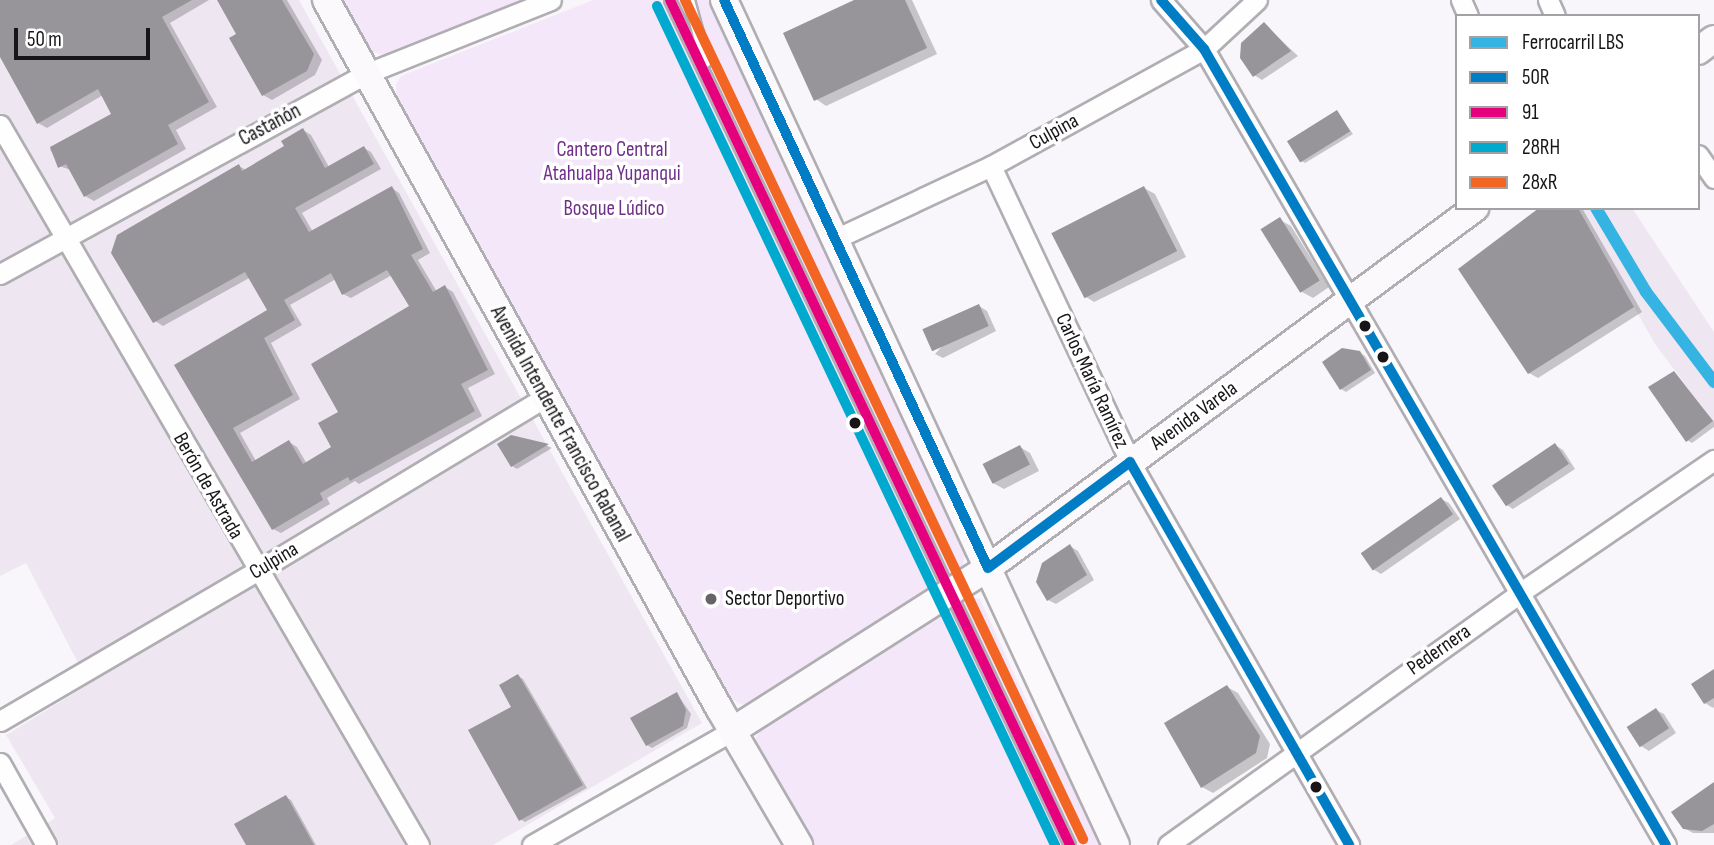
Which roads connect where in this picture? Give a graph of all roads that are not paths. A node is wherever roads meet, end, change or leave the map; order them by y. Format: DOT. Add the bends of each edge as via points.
graph roads {
  1 [pos="326,0"];
  2 [pos="551,0"];
  3 [pos="670,0"];
  4 [pos="689,0"];
  5 [pos="724,0"];
  6 [pos="1161,0"];
  7 [pos="1257,0"];
  8 [pos="1205,50"];
  9 [pos="365,74"];
  10 [pos="713,86"];
  11 [pos="0,125"];
  12 [pos="1700,158"];
  13 [pos="991,166"];
  14 [pos="1714,178"];
  15 [pos="1472,210"];
  16 [pos="64,237"];
  17 [pos="835,239"];
  18 [pos="0,274"];
  19 [pos="1352,300"];
  20 [pos="545,397"];
  21 [pos="1714,460"];
  22 [pos="1130,463"];
  23 [pos="988,568"];
  24 [pos="257,571"];
  25 [pos="951,592"];
  26 [pos="1521,592"];
  27 [pos="0,721"];
  28 [pos="732,731"];
  29 [pos="1296,752"];
  30 [pos="0,763"];
  31 [pos="46,845"];
  32 [pos="419,845"];
  33 [pos="532,845"];
  34 [pos="799,845"];
  35 [pos="1070,845"];
  36 [pos="1116,845"];
  37 [pos="1168,845"];
  38 [pos="1349,845"];
  39 [pos="1666,845"];
  1 -- 9 [label="main road, Avenida Intendente Francisco Rabanal"];
  2 -- 9 [label="street, Castañón"];
  3 -- 10 [label="lane"];
  4 -- 10 [label="lane"];
  5 -- 17 [label="main road"];
  6 -- 8 [label="street"];
  7 -- 8 [label="street, Culpina"];
  8 -- 13 [label="street, Culpina"];
  8 -- 19 [label="street"];
  9 -- 16 [label="street, Castañón"];
  9 -- 20 [label="main road, Avenida Intendente Francisco Rabanal"];
  10 -- 25 [label="lane"];
  11 -- 16 [label="street, Berón de Astrada"];
  12 -- 14 [label="street"];
  13 -- 17 [label="street, Culpina"];
  13 -- 22 [label="street, Carlos María Ramírez"];
  15 -- 19 [label="main road, Avenida Varela"];
  16 -- 18 [label="street, Castañón"];
  16 -- 24 [label="street, Berón de Astrada"];
  17 -- 23 [label="main road"];
  19 -- 22 [label="main road, Avenida Varela"];
  19 -- 26 [label="street"];
  20 -- 24 [label="street, Culpina"];
  20 -- 28 [label="main road, Avenida Intendente Francisco Rabanal"];
  21 -- 26 [label="street, Pedernera"];
  22 -- 23 [label="main road, Avenida Varela"];
  22 -- 29 [label="street, Carlos María Ramírez"];
  23 -- 25 [label="main road, Avenida Varela"];
  23 -- 36 [label="main road"];
  24 -- 27 [label="street, Culpina"];
  24 -- 32 [label="street, Berón de Astrada"];
  25 -- 28 [label="main road, Avenida Varela"];
  25 -- 35 [label="lane"];
  26 -- 29 [label="street, Pedernera"];
  26 -- 39 [label="street"];
  28 -- 33 [label="street"];
  28 -- 34 [label="main road, Avenida Intendente Francisco Rabanal"];
  29 -- 37 [label="street, Pedernera"];
  29 -- 38 [label="street, Carlos María Ramírez"];
  30 -- 31 [label="street"];
}
